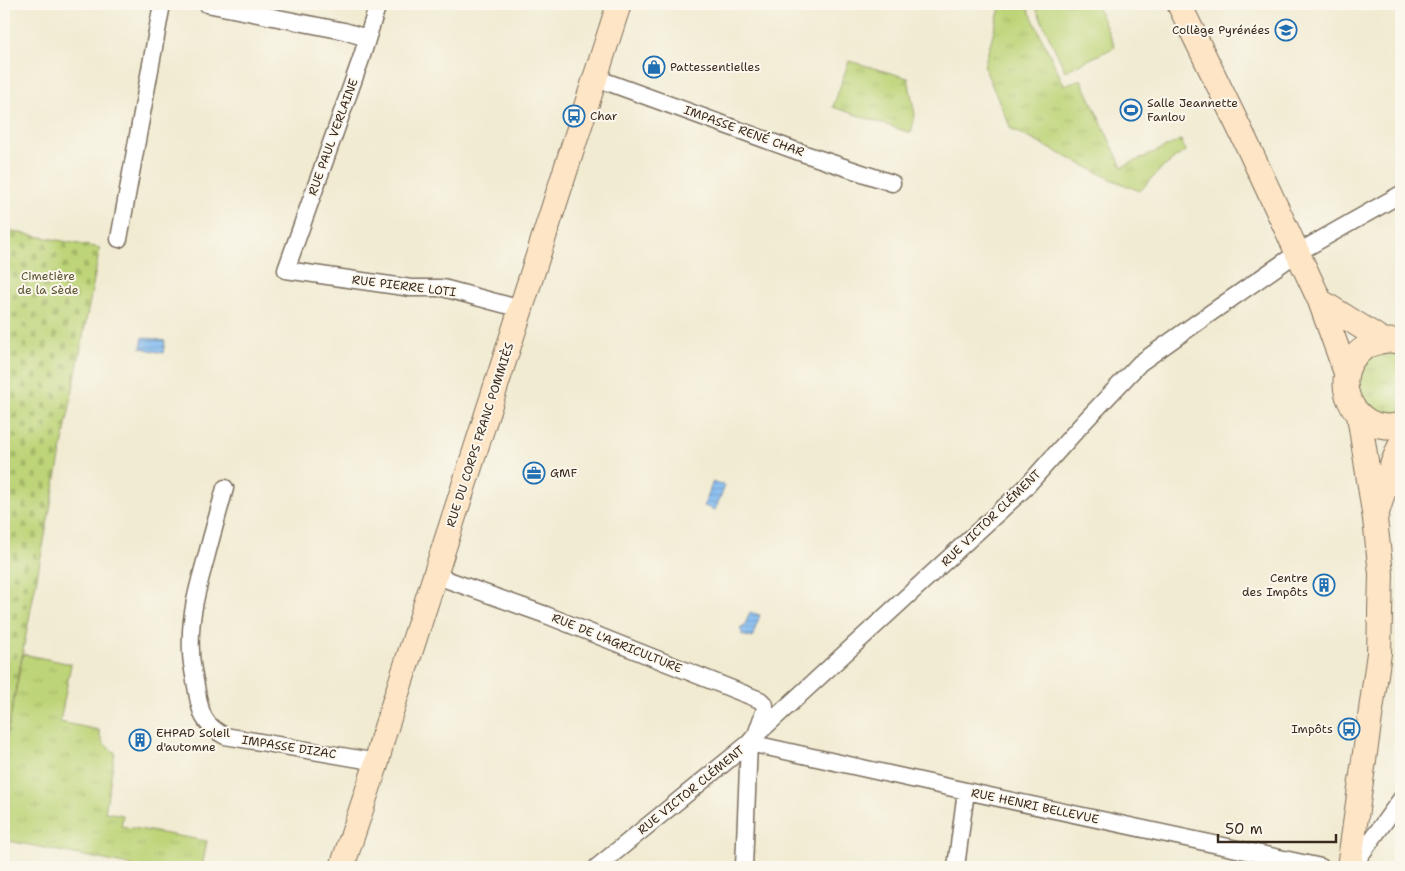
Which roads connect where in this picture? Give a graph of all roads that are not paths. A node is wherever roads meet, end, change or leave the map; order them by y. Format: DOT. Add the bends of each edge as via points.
graph roads {
  1 [pos="162,4"];
  2 [pos="207,4"];
  3 [pos="378,4"];
  4 [pos="619,4"];
  5 [pos="1180,4"];
  6 [pos="367,38"];
  7 [pos="596,78"];
  8 [pos="892,184"];
  9 [pos="1401,194"];
  10 [pos="119,239"];
  11 [pos="1297,253"];
  12 [pos="286,270"];
  13 [pos="1320,301"];
  14 [pos="521,309"];
  15 [pos="1393,342"];
  16 [pos="1346,373"];
  17 [pos="1359,416"];
  18 [pos="1401,424"];
  19 [pos="1401,443"];
  20 [pos="225,488"];
  21 [pos="1376,526"];
  22 [pos="434,575"];
  23 [pos="752,740"];
  24 [pos="377,762"];
  25 [pos="966,791"];
  26 [pos="1401,799"];
  27 [pos="342,867"];
  28 [pos="596,867"];
  29 [pos="744,867"];
  30 [pos="956,867"];
  31 [pos="1321,867"];
  32 [pos="1350,867"];
  1 -- 10 [label="street"];
  2 -- 6 [label="street"];
  3 -- 6 [label="street, RUE PAUL VERLAINE"];
  4 -- 7 [label="main road, RUE DU CORPS FRANC POMMIÈS"];
  5 -- 11 [label="main road"];
  6 -- 12 [label="street, RUE PAUL VERLAINE"];
  7 -- 8 [label="street, IMPASSE RENÉ CHAR"];
  7 -- 14 [label="main road, RUE DU CORPS FRANC POMMIÈS"];
  9 -- 11 [label="street, RUE VICTOR CLÉMENT"];
  11 -- 13 [label="main road"];
  11 -- 23 [label="street, RUE VICTOR CLÉMENT" via="1140,363 1025,488"];
  12 -- 14 [label="street, RUE PIERRE LOTI" via="411,288 443,288"];
  13 -- 15 [label="main road"];
  13 -- 16 [label="main road"];
  14 -- 22 [label="main road, RUE DU CORPS FRANC POMMIÈS"];
  15 -- 16 [label="main road" via="1371,344 1360,351"];
  16 -- 17 [label="main road" via="1347,396"];
  17 -- 18 [label="main road" via="1384,426"];
  17 -- 21 [label="main road"];
  19 -- 21 [label="main road" via="1391,467"];
  20 -- 24 [label="street, IMPASSE DIZAC" via="194,603 191,628 190,654 198,697 208,725 225,736"];
  21 -- 32 [label="main road" via="1381,574 1379,653"];
  22 -- 23 [label="street, RUE DE L'AGRICULTURE" via="546,615 760,700 765,709"];
  22 -- 24 [label="main road, RUE DU CORPS FRANC POMMIÈS"];
  23 -- 25 [label="street, RUE HENRI BELLEVUE"];
  23 -- 28 [label="street, RUE VICTOR CLÉMENT"];
  23 -- 29 [label="street"];
  24 -- 27 [label="main road, RUE DU CORPS FRANC POMMIÈS"];
  25 -- 30 [label="street"];
  25 -- 31 [label="street, RUE HENRI BELLEVUE"];
  26 -- 32 [label="street"];
}
